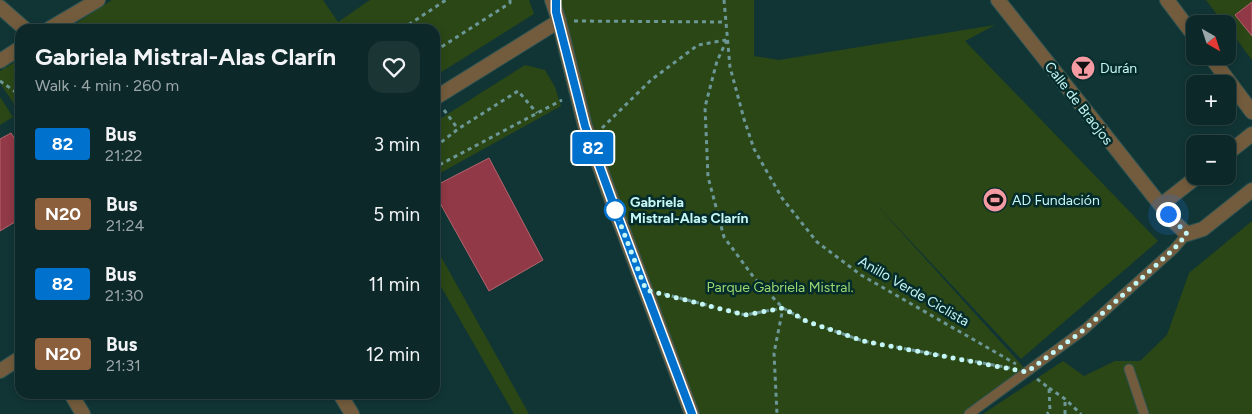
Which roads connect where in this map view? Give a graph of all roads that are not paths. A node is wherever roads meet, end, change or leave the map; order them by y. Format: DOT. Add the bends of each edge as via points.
graph roads {
  1 [pos="98,0"];
  2 [pos="998,0"];
  3 [pos="1167,0"];
  4 [pos="0,7"];
  5 [pos="556,8"];
  6 [pos="19,24"];
  7 [pos="57,24"];
  8 [pos="1186,25"];
  9 [pos="15,51"];
  10 [pos="0,61"];
  11 [pos="1217,65"];
  12 [pos="440,94"];
  13 [pos="1252,112"];
  14 [pos="1252,134"];
  15 [pos="1236,147"];
  16 [pos="1187,185"];
  17 [pos="1252,190"];
  18 [pos="1161,205"];
  19 [pos="1187,234"];
  20 [pos="15,361"];
  21 [pos="1130,369"];
  22 [pos="0,371"];
  23 [pos="74,399"];
  24 [pos="343,399"];
  25 [pos="83,414"];
  26 [pos="352,414"];
  27 [pos="692,414"];
  28 [pos="969,414"];
  29 [pos="1144,414"];
  1 -- 7 [label="street"];
  2 -- 18 [label="street, Calle de Braojos"];
  3 -- 8 [label="street"];
  4 -- 6 [label="street"];
  5 -- 12 [label="street"];
  5 -- 27 [label="street" via="590,140"];
  9 -- 10 [label="street"];
  11 -- 13 [label="street"];
  14 -- 15 [label="street"];
  16 -- 18 [label="street"];
  17 -- 19 [label="street" via="1203,229"];
  18 -- 19 [label="street, Calle de Braojos"];
  19 -- 28 [label="lane" via="1085,329"];
  20 -- 22 [label="street"];
  21 -- 29 [label="lane"];
  23 -- 25 [label="street"];
  24 -- 26 [label="street"];
}
